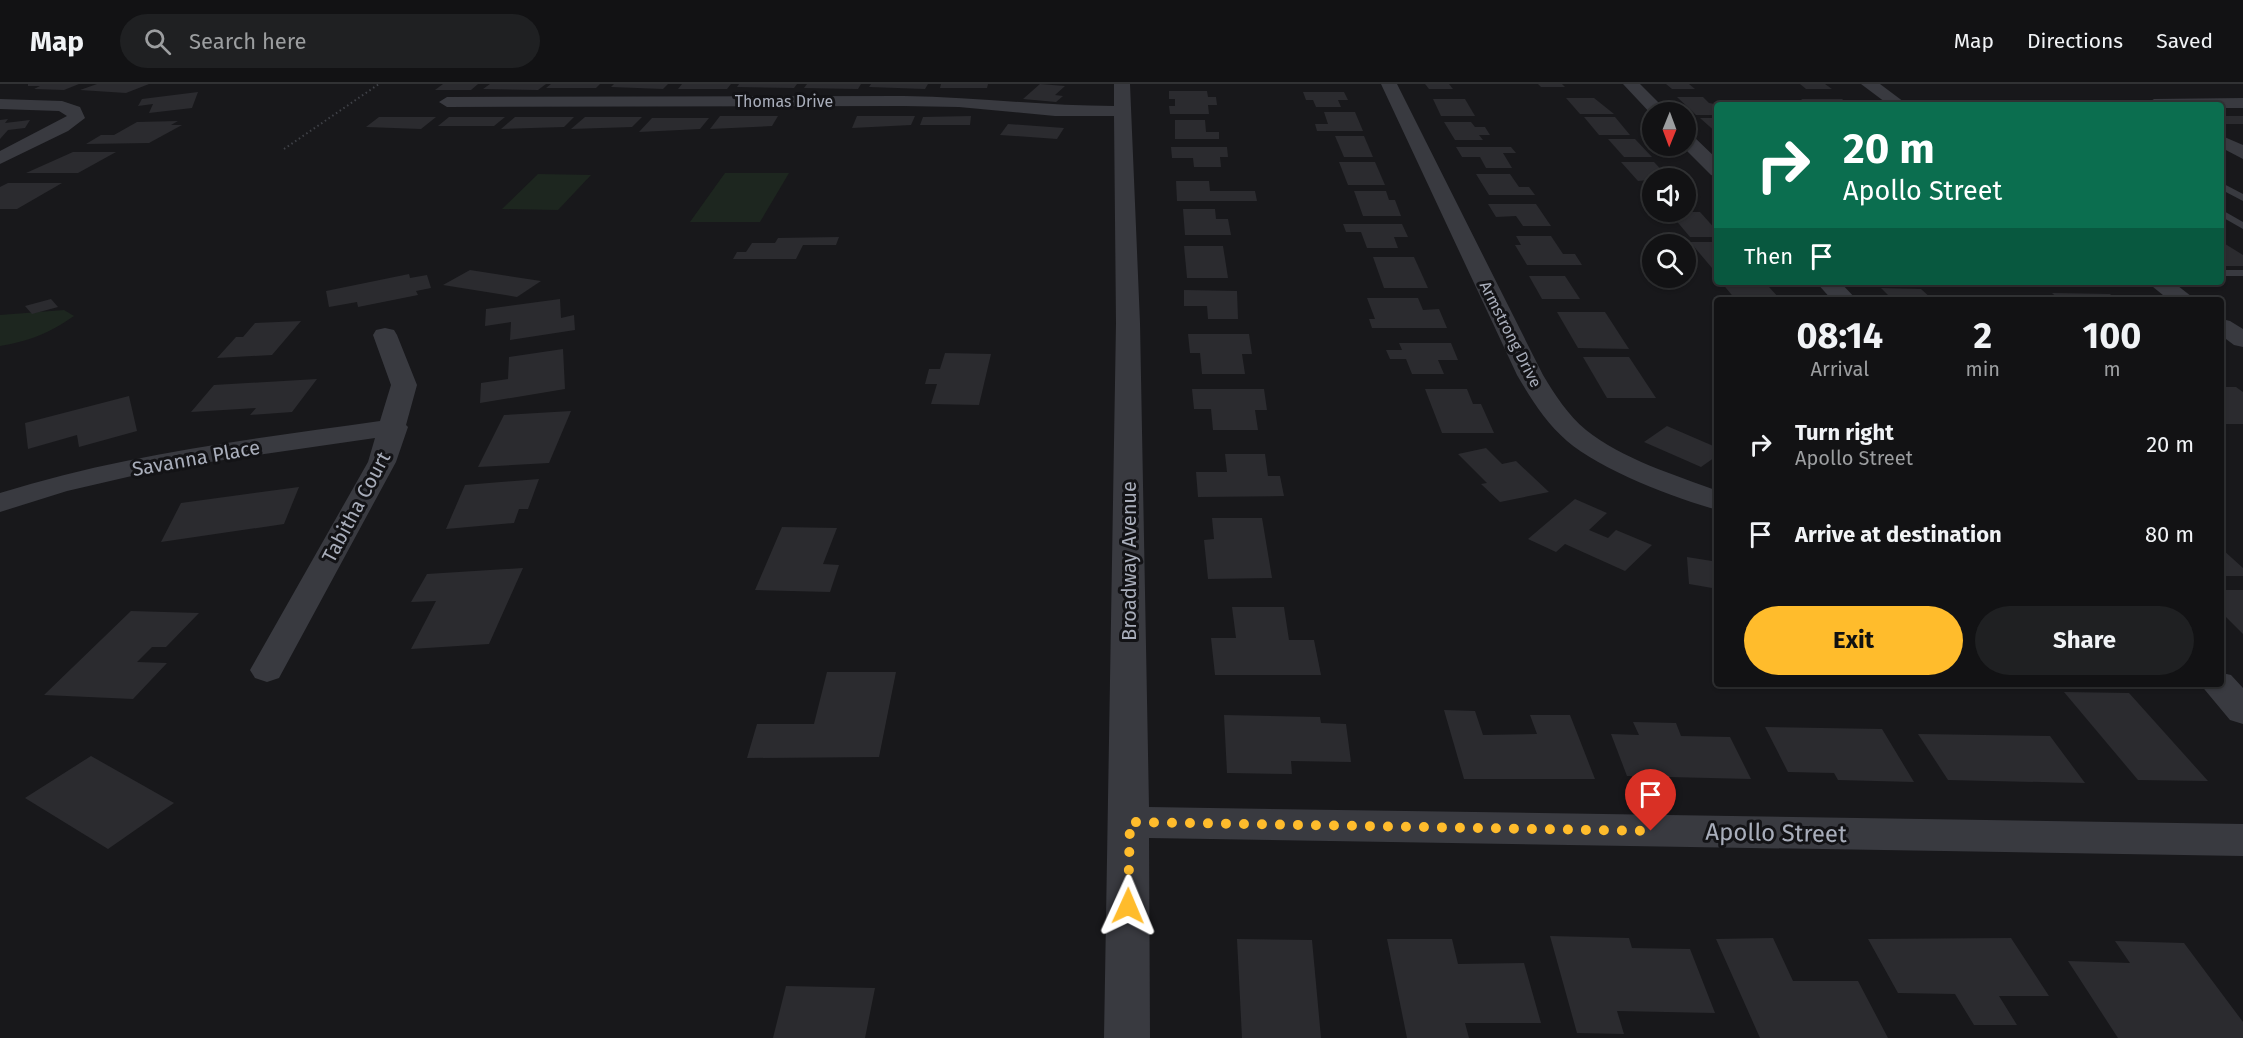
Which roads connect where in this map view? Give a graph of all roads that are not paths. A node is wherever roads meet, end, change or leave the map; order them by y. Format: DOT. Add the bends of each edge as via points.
graph roads {
  1 [pos="1389,84"];
  2 [pos="1631,84"];
  3 [pos="1869,84"];
  4 [pos="1122,98"];
  5 [pos="447,102"];
  6 [pos="1649,102"];
  7 [pos="1896,102"];
  8 [pos="2224,103"];
  9 [pos="2243,103"];
  10 [pos="0,105"];
  11 [pos="2224,142"];
  12 [pos="1696,149"];
  13 [pos="2243,153"];
  14 [pos="0,158"];
  15 [pos="1714,167"];
  16 [pos="2224,187"];
  17 [pos="2243,198"];
  18 [pos="2224,214"];
  19 [pos="2243,226"];
  20 [pos="2224,273"];
  21 [pos="2243,273"];
  22 [pos="1830,285"];
  23 [pos="2162,285"];
  24 [pos="1842,297"];
  25 [pos="2180,297"];
  26 [pos="2224,327"];
  27 [pos="385,335"];
  28 [pos="2243,340"];
  29 [pos="394,426"];
  30 [pos="1714,499"];
  31 [pos="0,503"];
  32 [pos="267,670"];
  33 [pos="2221,687"];
  34 [pos="2243,711"];
  35 [pos="1130,822"];
  36 [pos="2243,840"];
  37 [pos="1127,1038"];
  1 -- 30 [label="street, Armstrong Drive" via="1548,405 1577,436 1628,467"];
  2 -- 6 [label="street"];
  3 -- 7 [label="street"];
  4 -- 5 [label="street, Thomas Drive" via="1055,111 904,101"];
  4 -- 35 [label="street, Broadway Avenue" via="1128,334"];
  8 -- 9 [label="street"];
  10 -- 14 [label="street" via="62,106 74,111 76,118"];
  11 -- 13 [label="street"];
  12 -- 15 [label="street"];
  16 -- 17 [label="lane"];
  18 -- 19 [label="lane"];
  20 -- 21 [label="lane"];
  22 -- 24 [label="street"];
  23 -- 25 [label="street"];
  26 -- 28 [label="street"];
  27 -- 29 [label="street, Tabitha Court" via="405,385"];
  29 -- 31 [label="street, Savanna Place" via="162,461 59,484"];
  29 -- 32 [label="street, Tabitha Court" via="382,462"];
  33 -- 34 [label="street"];
  35 -- 36 [label="street, Apollo Street"];
  35 -- 37 [label="street, Broadway Avenue"];
}
